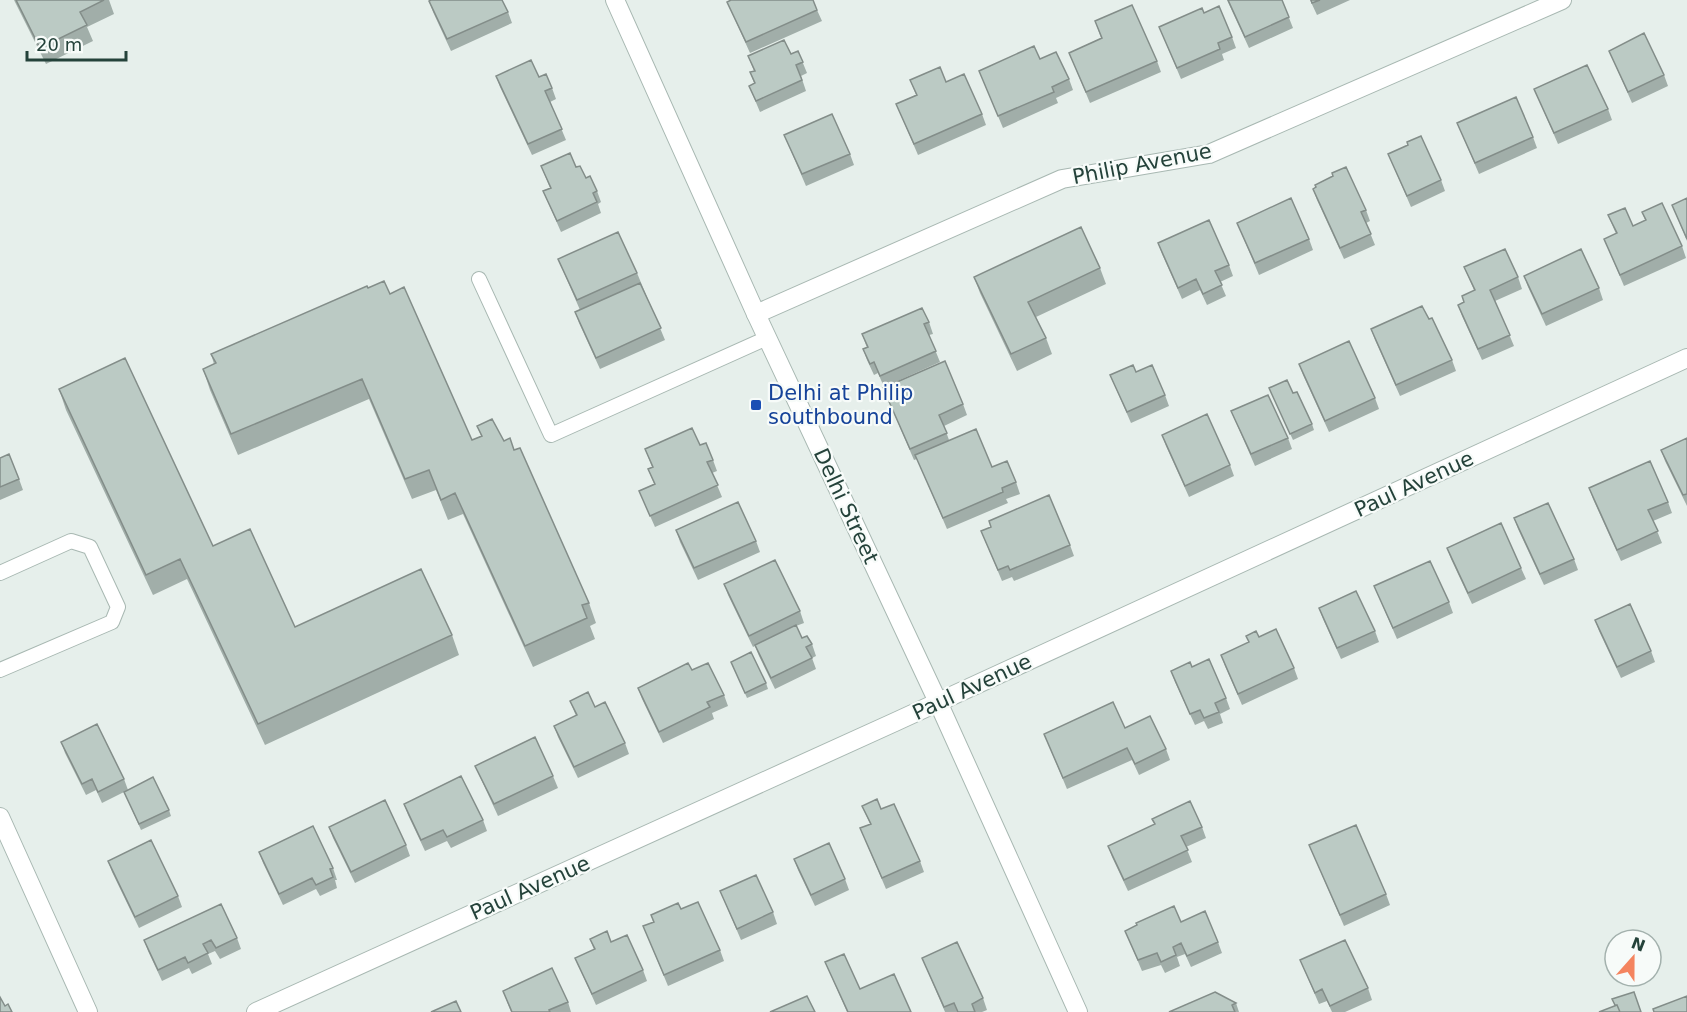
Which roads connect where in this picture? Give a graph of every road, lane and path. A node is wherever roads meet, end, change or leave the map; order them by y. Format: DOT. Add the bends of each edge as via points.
graph roads {
  1 [pos="615,0"];
  2 [pos="1562,0"];
  3 [pos="478,279"];
  4 [pos="756,314"];
  5 [pos="767,338"];
  6 [pos="1687,358"];
  7 [pos="0,573"];
  8 [pos="0,670"];
  9 [pos="938,702"];
  10 [pos="0,818"];
  11 [pos="88,1012"];
  12 [pos="256,1012"];
  13 [pos="1077,1012"];
  1 -- 4 [label="street, Delhi Street"];
  2 -- 4 [label="street, Philip Avenue" via="1209,154 1062,179"];
  3 -- 5 [label="lane" via="551,435"];
  4 -- 5 [label="street, Delhi Street"];
  5 -- 9 [label="street, Delhi Street"];
  6 -- 9 [label="street, Paul Avenue"];
  7 -- 8 [label="lane" via="71,541 90,547 118,607 112,622"];
  9 -- 12 [label="street, Paul Avenue"];
  9 -- 13 [label="street, Delhi Street"];
  10 -- 11 [label="street"];
}
